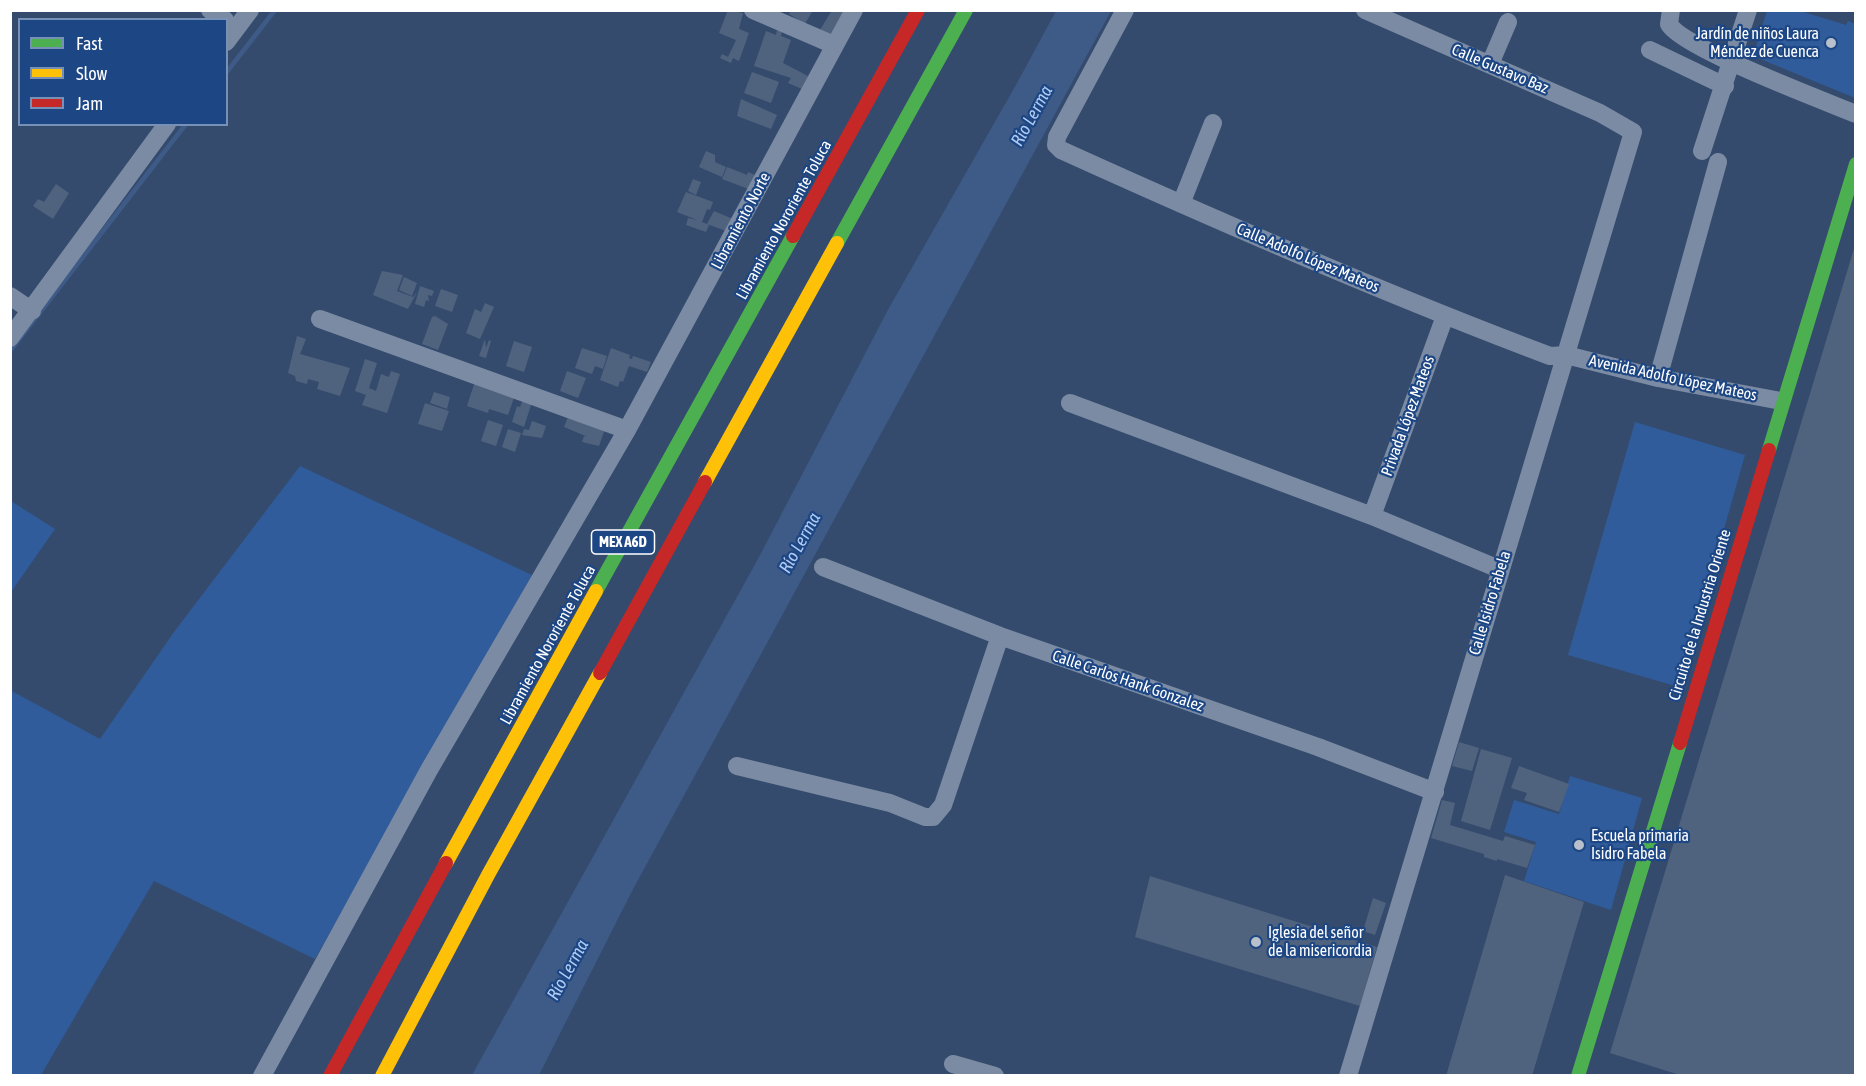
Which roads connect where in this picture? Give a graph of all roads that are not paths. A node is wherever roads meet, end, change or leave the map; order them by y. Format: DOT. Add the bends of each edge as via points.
graph roads {
  1 [pos="210,10"];
  2 [pos="250,10"];
  3 [pos="753,10"];
  4 [pos="854,10"];
  5 [pos="918,10"];
  6 [pos="966,10"];
  7 [pos="1125,10"];
  8 [pos="1365,10"];
  9 [pos="1671,10"];
  10 [pos="1748,10"];
  11 [pos="777,15"];
  12 [pos="223,18"];
  13 [pos="1508,21"];
  14 [pos="230,22"];
  15 [pos="834,45"];
  16 [pos="1650,50"];
  17 [pos="1732,62"];
  18 [pos="1490,64"];
  19 [pos="1725,86"];
  20 [pos="1856,114"];
  21 [pos="1213,123"];
  22 [pos="166,126"];
  23 [pos="1633,132"];
  24 [pos="1702,151"];
  25 [pos="1718,162"];
  26 [pos="1856,164"];
  27 [pos="1181,204"];
  28 [pos="10,296"];
  29 [pos="32,311"];
  30 [pos="1445,316"];
  31 [pos="320,319"];
  32 [pos="10,338"];
  33 [pos="1566,355"];
  34 [pos="1658,378"];
  35 [pos="1781,401"];
  36 [pos="1070,403"];
  37 [pos="627,430"];
  38 [pos="1372,516"];
  39 [pos="823,567"];
  40 [pos="1499,569"];
  41 [pos="1000,636"];
  42 [pos="737,766"];
  43 [pos="1435,792"];
  44 [pos="953,1064"];
  45 [pos="262,1076"];
  46 [pos="330,1076"];
  47 [pos="382,1076"];
  48 [pos="995,1076"];
  49 [pos="1348,1076"];
  50 [pos="1578,1076"];
  1 -- 12 [label="street"];
  2 -- 14 [label="street"];
  3 -- 11 [label="street"];
  4 -- 15 [label="street, Libramiento Norte"];
  5 -- 46 [label="highway, Libramiento Nororiente Toluca / MEX A6D"];
  6 -- 47 [label="highway, MEX A6D" via="488,876"];
  7 -- 27 [label="street, Calle Adolfo López Mateos" via="1056,145"];
  8 -- 18 [label="street, Calle Gustavo Baz"];
  9 -- 17 [label="street" via="1669,24 1677,34"];
  10 -- 17 [label="street"];
  11 -- 15 [label="street"];
  13 -- 18 [label="street"];
  15 -- 37 [label="street, Libramiento Norte"];
  16 -- 19 [label="street"];
  17 -- 19 [label="street"];
  17 -- 20 [label="street"];
  18 -- 23 [label="street, Calle Gustavo Baz"];
  19 -- 24 [label="street"];
  21 -- 27 [label="street"];
  22 -- 29 [label="street"];
  23 -- 33 [label="street, Calle Isidro Fabela"];
  25 -- 34 [label="street"];
  26 -- 35 [label="highway, Circuito de la Industria Oriente"];
  27 -- 30 [label="street, Calle Adolfo López Mateos"];
  28 -- 29 [label="street"];
  29 -- 32 [label="street"];
  30 -- 33 [label="street, Calle Adolfo López Mateos" via="1550,356"];
  30 -- 38 [label="street, Privada López Mateos"];
  31 -- 37 [label="street"];
  33 -- 34 [label="street, Avenida Adolfo López Mateos"];
  33 -- 40 [label="street, Calle Isidro Fabela"];
  34 -- 35 [label="street, Avenida Adolfo López Mateos"];
  35 -- 50 [label="highway, Circuito de la Industria Oriente"];
  36 -- 38 [label="street"];
  37 -- 45 [label="street, Libramiento Norte" via="429,770"];
  38 -- 40 [label="street"];
  39 -- 41 [label="street, Calle Carlos Hank Gonzalez"];
  40 -- 43 [label="street, Calle Isidro Fabela"];
  41 -- 42 [label="street" via="943,805 933,817"];
  41 -- 43 [label="street, Calle Carlos Hank Gonzalez"];
  43 -- 49 [label="street, Calle Isidro Fabela"];
  44 -- 48 [label="street"];
}
